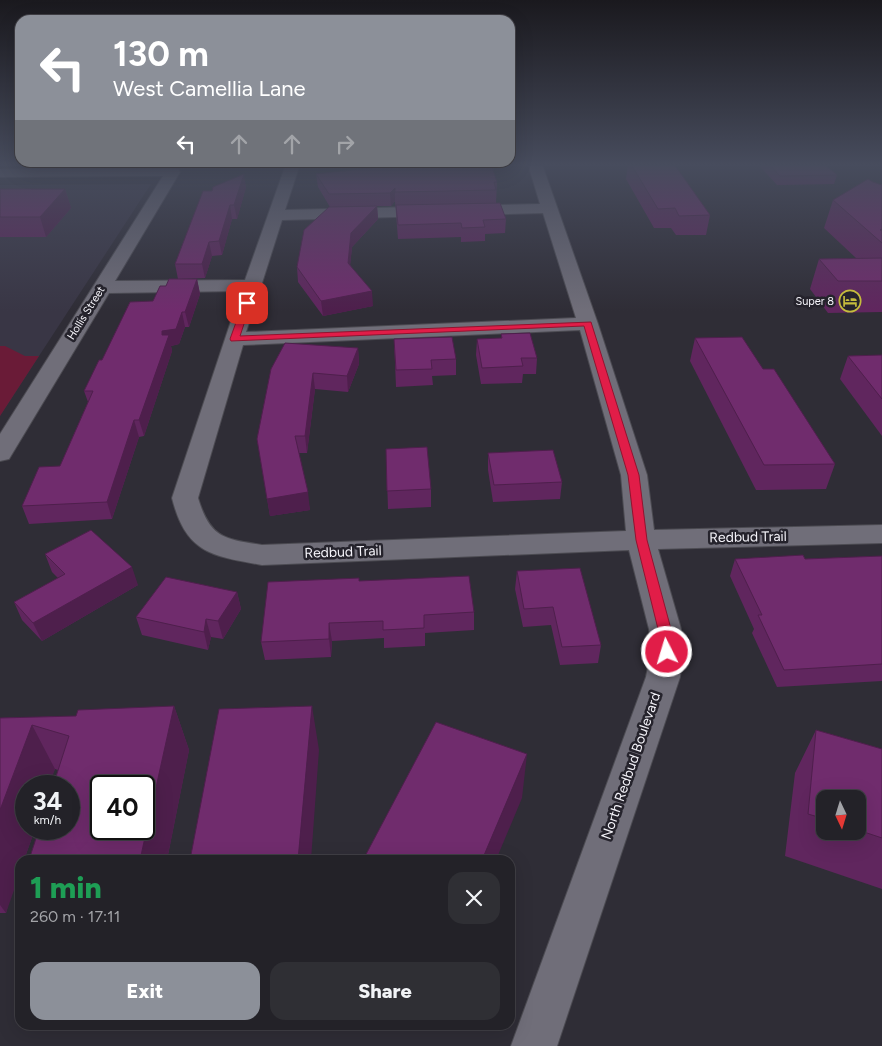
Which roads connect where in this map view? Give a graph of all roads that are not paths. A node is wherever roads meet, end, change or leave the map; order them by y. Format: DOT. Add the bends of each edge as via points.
graph roads {
  1 [pos="148,213"];
  2 [pos="362,213"];
  3 [pos="552,213"];
  4 [pos="276,215"];
  5 [pos="254,284"];
  6 [pos="102,287"];
  7 [pos="588,324"];
  8 [pos="234,339"];
  9 [pos="0,454"];
  10 [pos="882,534"];
  11 [pos="641,540"];
  12 [pos="534,1046"];
  1 -- 6 [label="street, Hollis Street"];
  2 -- 4 [label="street"];
  3 -- 7 [label="street, North Redbud Boulevard"];
  4 -- 5 [label="street, Redbud Trail"];
  5 -- 6 [label="street"];
  5 -- 8 [label="street, Redbud Trail"];
  6 -- 9 [label="street, Hollis Street"];
  7 -- 8 [label="street"];
  7 -- 11 [label="street, North Redbud Boulevard" via="634,475"];
  8 -- 11 [label="street, Redbud Trail" via="185,498 196,530 210,543 232,551 262,555"];
  10 -- 11 [label="street, Redbud Trail"];
  11 -- 12 [label="street, North Redbud Boulevard" via="665,629 667,652 663,677"];
}
